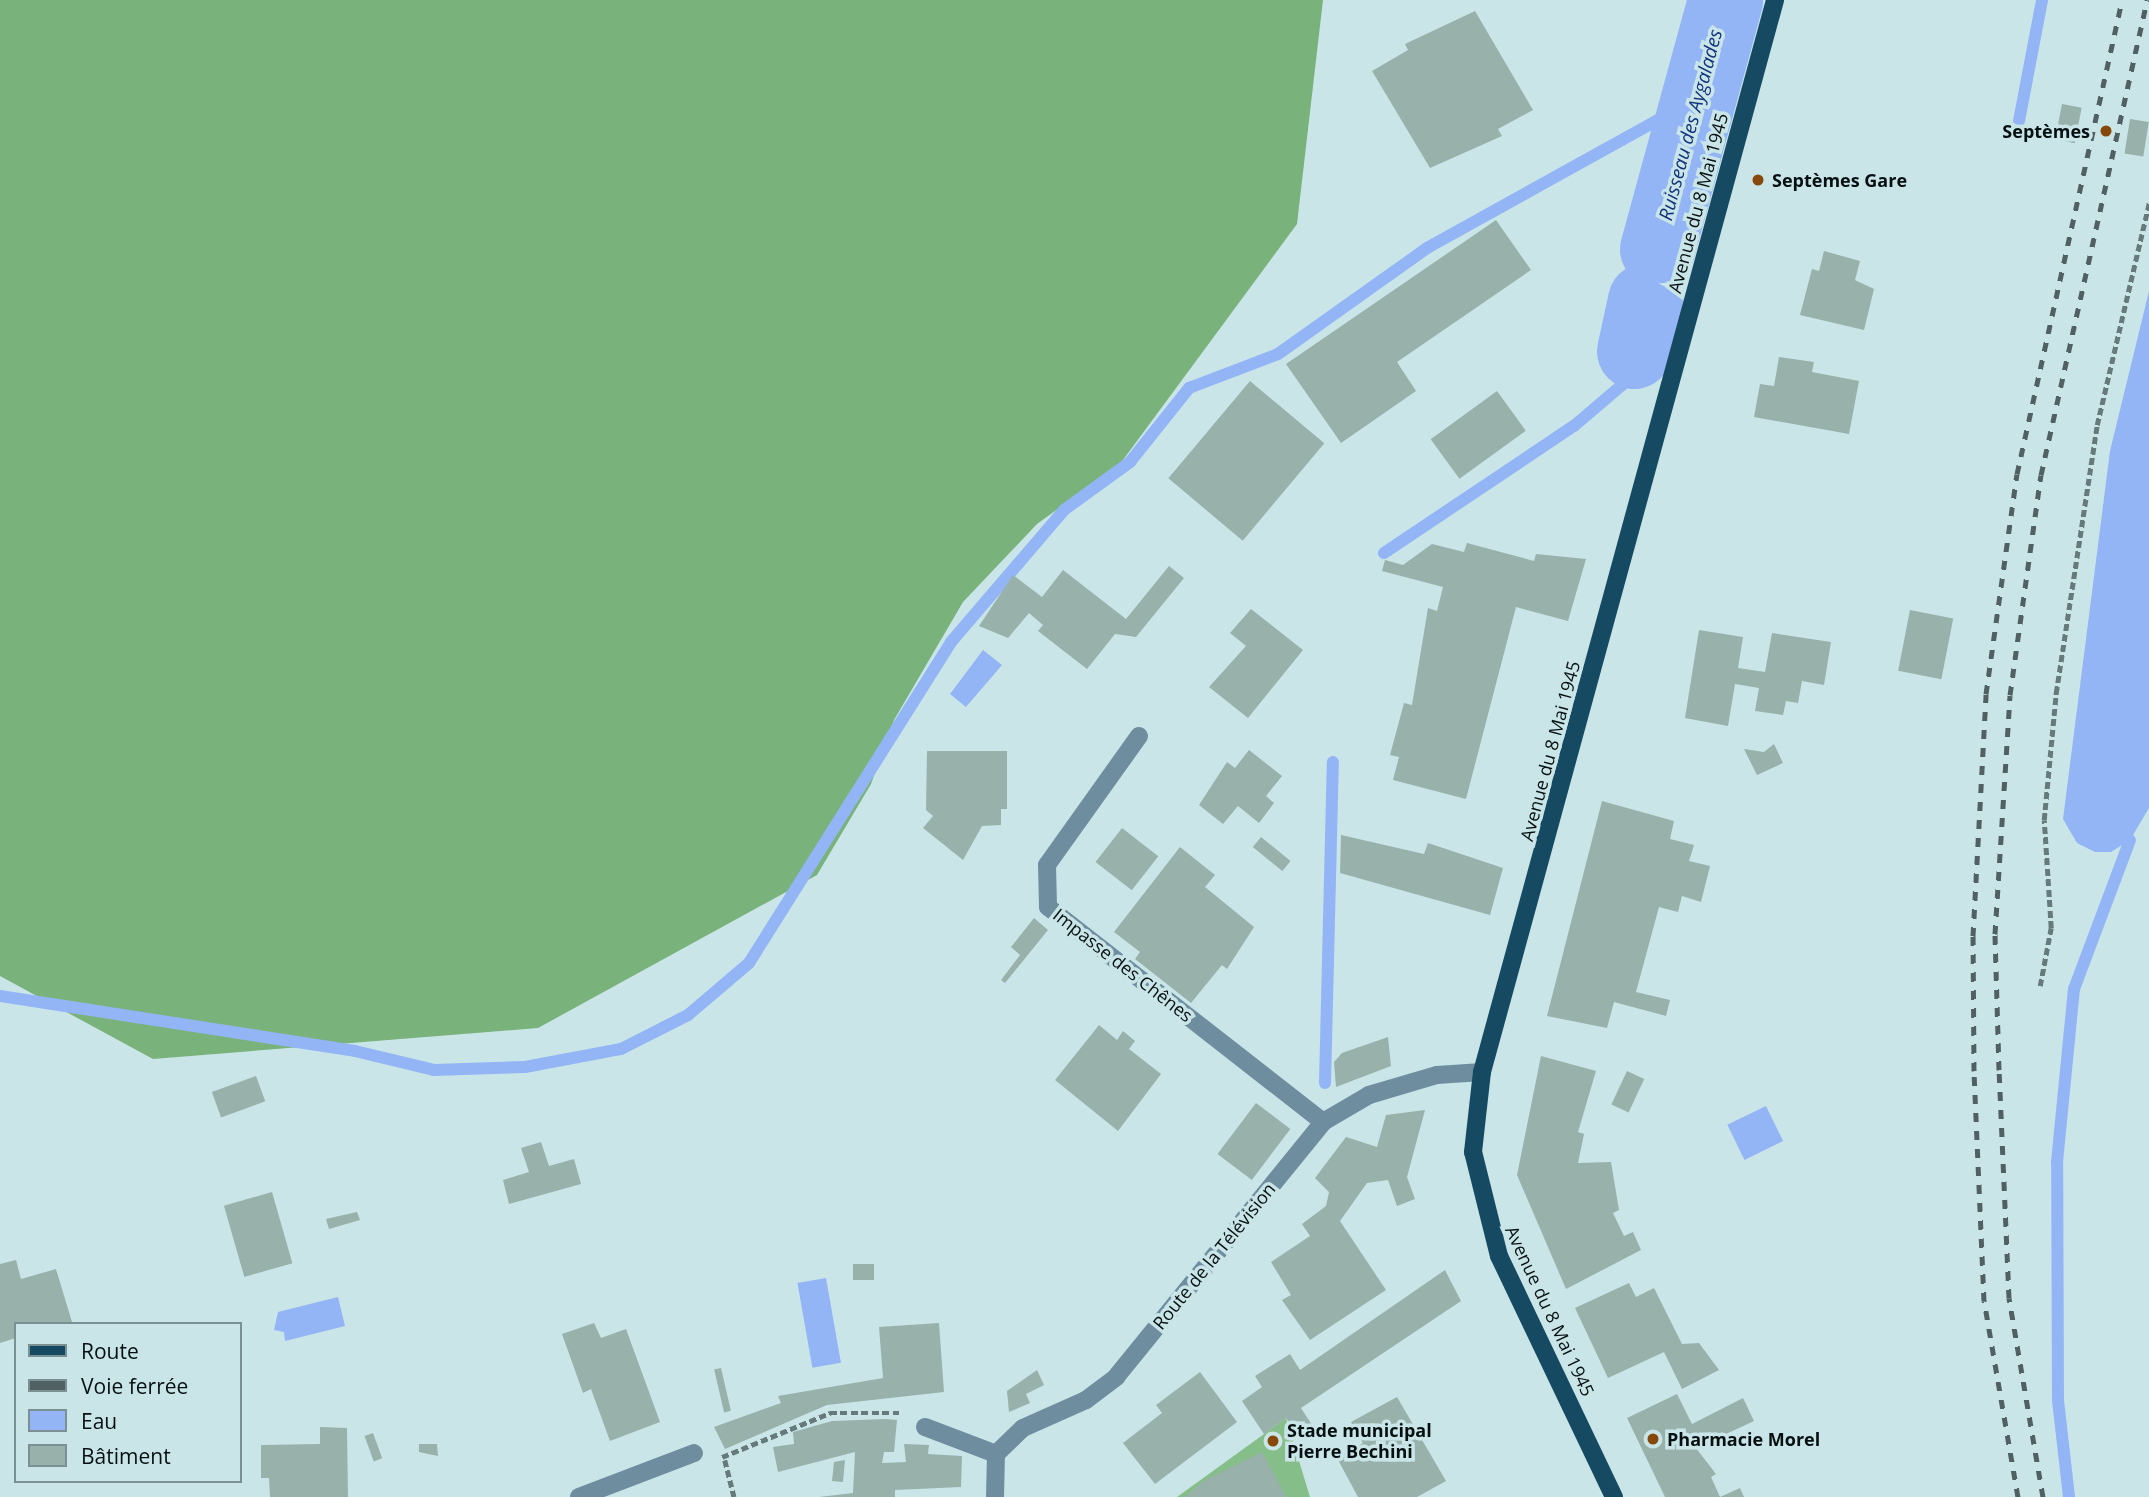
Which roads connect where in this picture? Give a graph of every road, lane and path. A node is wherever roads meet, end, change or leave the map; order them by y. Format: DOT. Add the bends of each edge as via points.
graph roads {
  1 [pos="1775,0"];
  2 [pos="2149,203"];
  3 [pos="1139,736"];
  4 [pos="2039,986"];
  5 [pos="1482,1072"];
  6 [pos="1323,1122"];
  7 [pos="925,1427"];
  8 [pos="694,1453"];
  9 [pos="996,1454"];
  10 [pos="724,1458"];
  11 [pos="579,1497"];
  12 [pos="734,1497"];
  13 [pos="995,1497"];
  14 [pos="1614,1497"];
  1 -- 5 [label="main road, Avenue du 8 Mai 1945"];
  2 -- 4 [label="path" via="2097,425 2058,679 2044,820 2051,928"];
  3 -- 6 [label="street, Impasse des Chênes" via="1047,865 1048,907"];
  5 -- 6 [label="street, Route de la Télévision" via="1437,1075 1369,1095"];
  5 -- 14 [label="main road, Avenue du 8 Mai 1945" via="1473,1152 1484,1214"];
  6 -- 9 [label="street, Route de la Télévision" via="1116,1377 1086,1400 1023,1428"];
  7 -- 9 [label="street"];
  7 -- 10 [label="path" via="890,1409 830,1413"];
  8 -- 10 [label="path"];
  8 -- 11 [label="street"];
  9 -- 13 [label="street"];
  10 -- 12 [label="path"];
}
